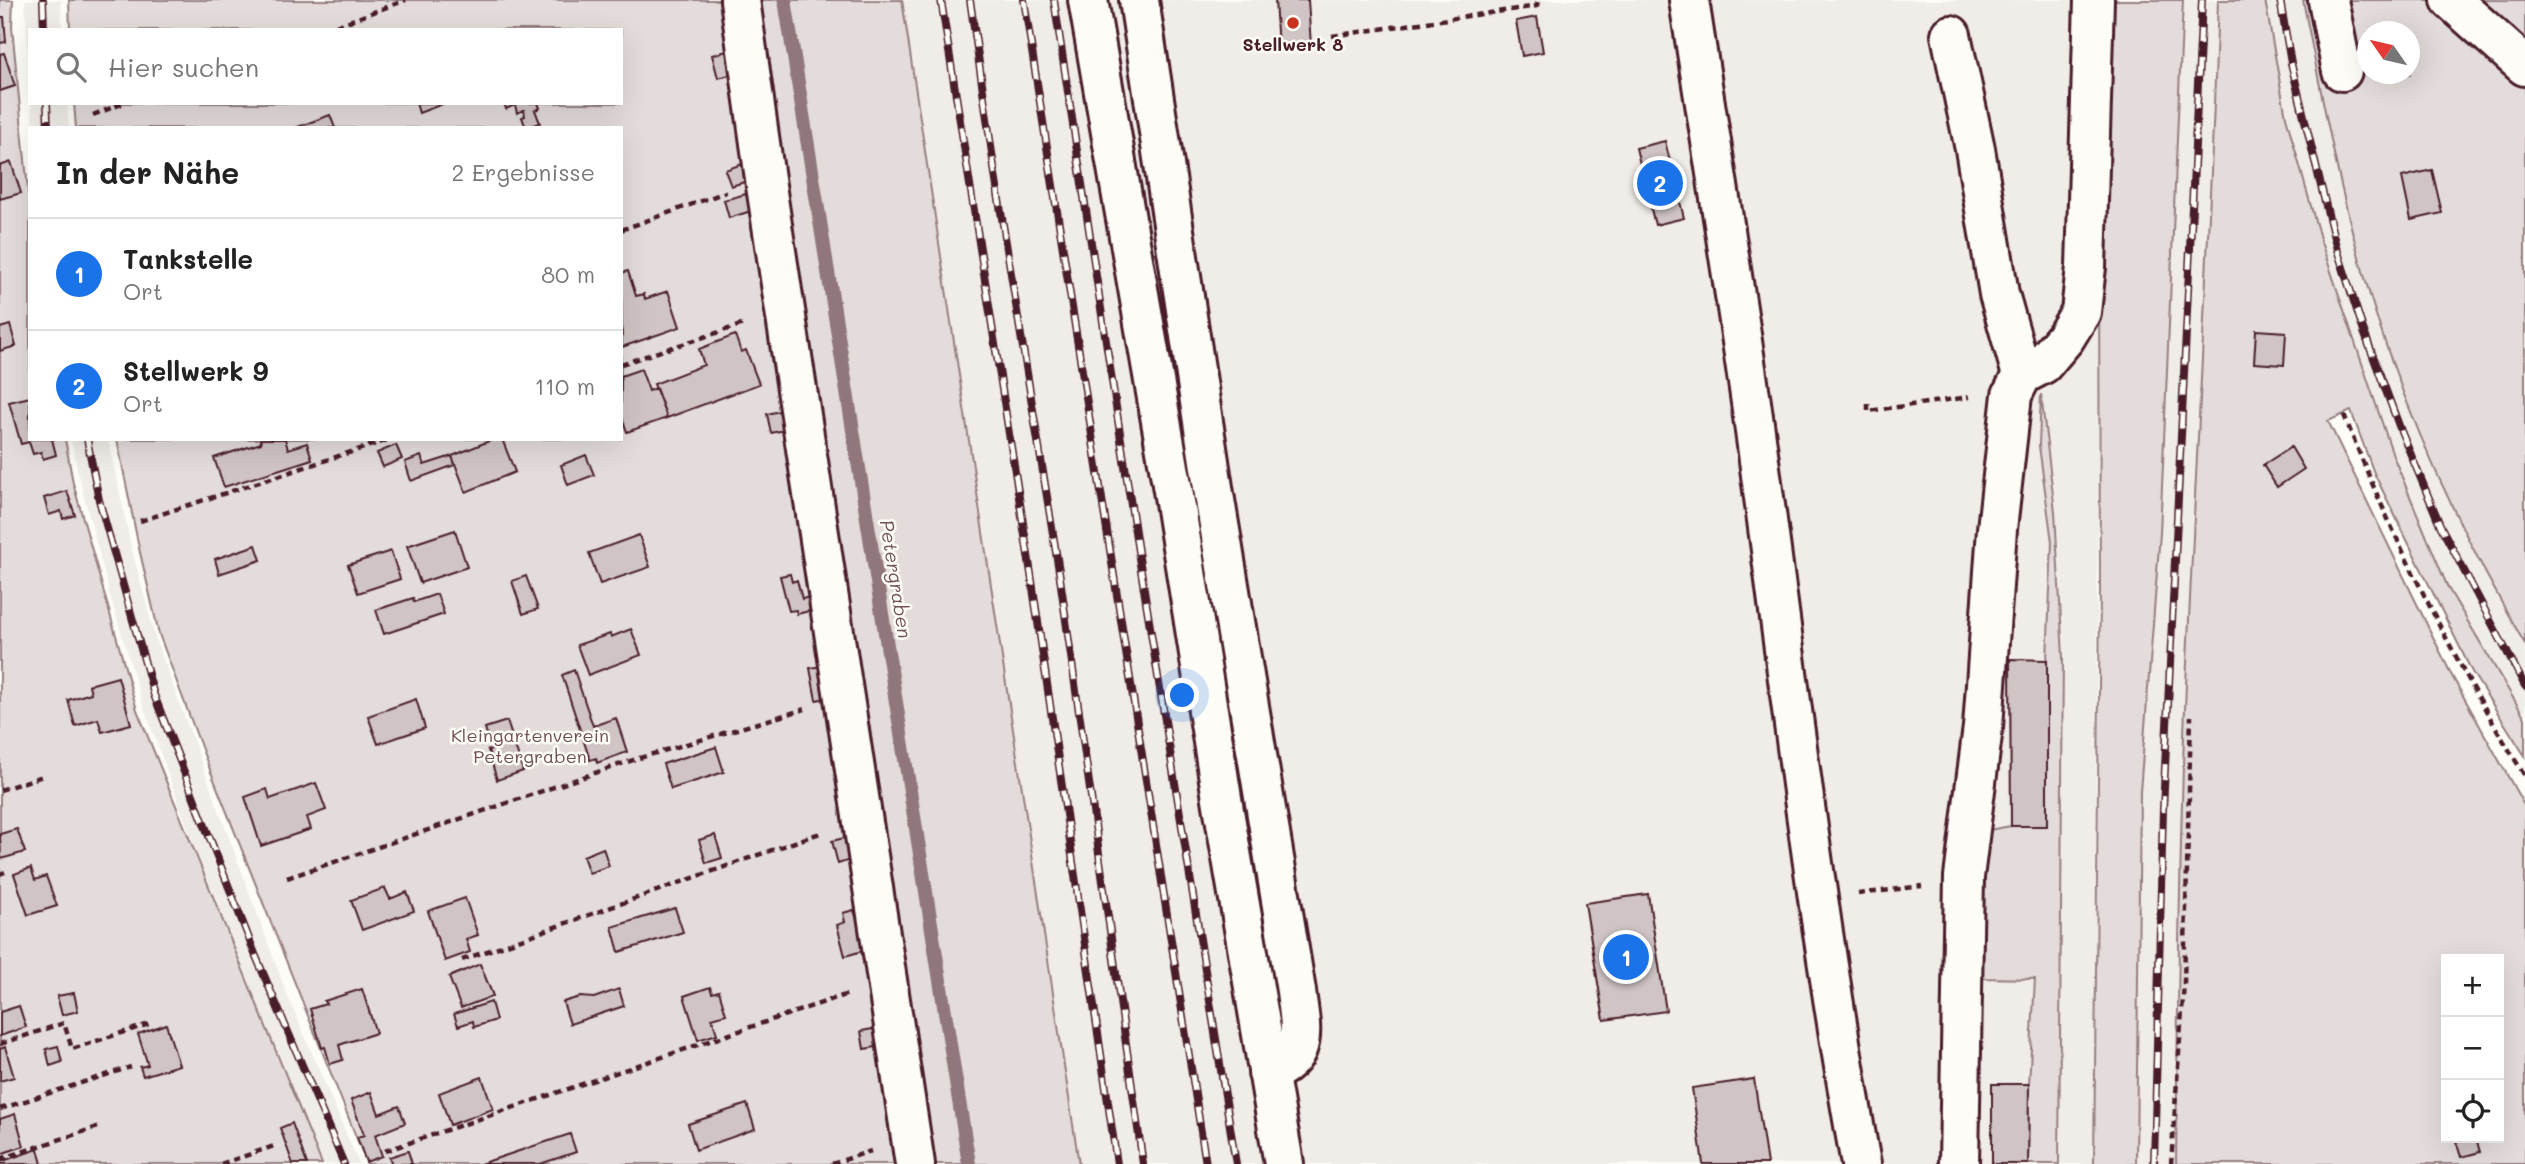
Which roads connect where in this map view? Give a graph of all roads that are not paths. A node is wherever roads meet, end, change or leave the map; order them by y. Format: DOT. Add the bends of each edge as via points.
graph roads {
  1 [pos="740,0"];
  2 [pos="1088,0"];
  3 [pos="1139,0"];
  4 [pos="1689,0"];
  5 [pos="2094,0"];
  6 [pos="2328,0"];
  7 [pos="2451,0"];
  8 [pos="1951,35"];
  9 [pos="2525,66"];
  10 [pos="2343,71"];
  11 [pos="2016,389"];
  12 [pos="1268,1073"];
  13 [pos="915,1164"];
  14 [pos="1284,1164"];
  15 [pos="1861,1164"];
  16 [pos="1959,1164"];
  1 -- 13 [label="lane"];
  2 -- 12 [label="lane"];
  3 -- 12 [label="lane" via="1209,468 1296,991 1301,1041 1294,1057"];
  4 -- 15 [label="lane"];
  5 -- 11 [label="lane" via="2081,312 2065,338"];
  6 -- 10 [label="lane"];
  7 -- 9 [label="lane"];
  8 -- 11 [label="lane"];
  11 -- 16 [label="lane" via="1997,529 1983,727 1964,877"];
  12 -- 14 [label="lane"];
}
